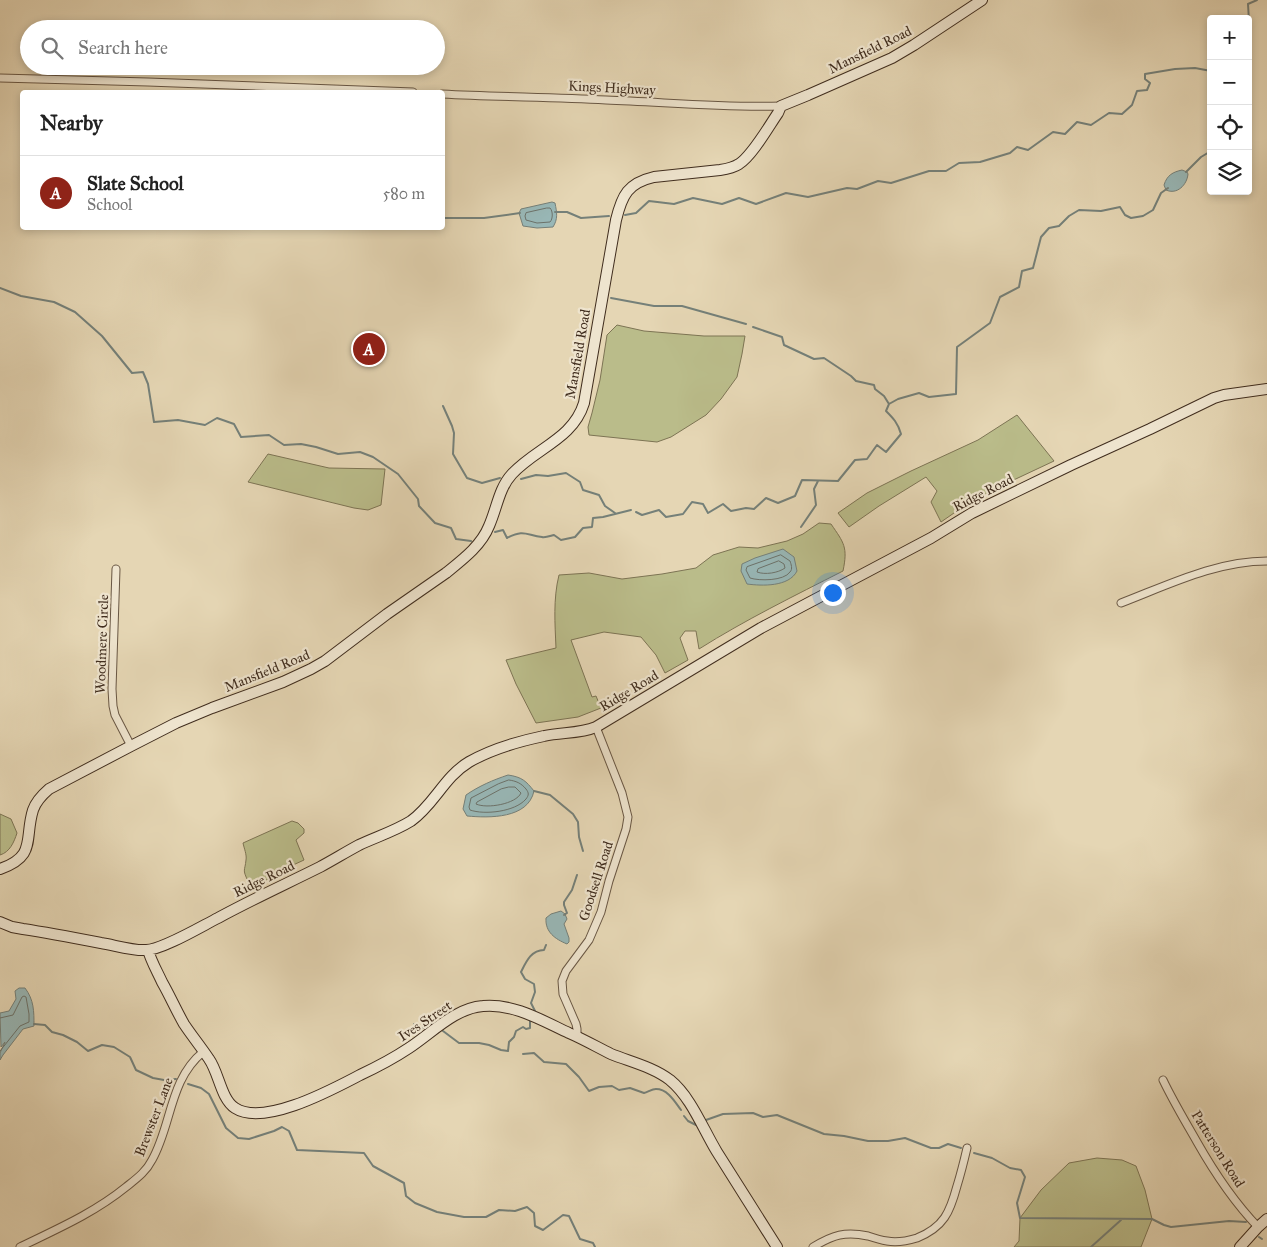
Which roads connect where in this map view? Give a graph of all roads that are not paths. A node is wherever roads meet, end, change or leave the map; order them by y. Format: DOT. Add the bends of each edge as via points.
graph roads {
  1 [pos="982,0"];
  2 [pos="0,78"];
  3 [pos="360,90"];
  4 [pos="445,94"];
  5 [pos="781,106"];
  6 [pos="1267,389"];
  7 [pos="1267,561"];
  8 [pos="116,569"];
  9 [pos="1121,603"];
  10 [pos="596,727"];
  11 [pos="131,746"];
  12 [pos="0,869"];
  13 [pos="0,922"];
  14 [pos="148,950"];
  15 [pos="577,1036"];
  16 [pos="204,1052"];
  17 [pos="1163,1080"];
  18 [pos="967,1148"];
  19 [pos="1267,1219"];
  20 [pos="1258,1227"];
  21 [pos="20,1247"];
  22 [pos="777,1247"];
  23 [pos="813,1247"];
  24 [pos="1240,1247"];
  1 -- 5 [label="street, Mansfield Road" via="892,58"];
  2 -- 3 [label="street"];
  4 -- 5 [label="street, Kings Highway"];
  5 -- 11 [label="street, Mansfield Road" via="748,156 738,165 644,179 622,198 582,411 564,434 520,466 508,479 490,526 470,552 326,661 283,682 191,717"];
  6 -- 10 [label="street, Ridge Road" via="1214,398 992,502 761,628"];
  7 -- 9 [label="street" via="1212,569"];
  8 -- 11 [label="street, Woodmere Circle" via="113,706"];
  10 -- 14 [label="street, Ridge Road" via="532,739 475,759 454,773 426,808 409,822"];
  10 -- 15 [label="street, Goodsell Road" via="628,817 601,912 583,949 562,981"];
  11 -- 12 [label="street, Mansfield Road" via="42,795 33,810 26,850 17,861"];
  13 -- 14 [label="street" via="12,927"];
  14 -- 16 [label="street, Ives Street" via="180,1015"];
  15 -- 16 [label="street, Ives Street" via="513,1010 479,1006 456,1015 399,1055 335,1089 292,1106 257,1113 231,1105"];
  15 -- 22 [label="street, Ives Street" via="654,1071 676,1086"];
  16 -- 21 [label="street, Brewster Lane" via="181,1081 152,1160 143,1173 96,1209"];
  17 -- 20 [label="street, Patterson Road" via="1207,1160"];
  18 -- 23 [label="street" via="950,1210 924,1235 893,1242 843,1234"];
  19 -- 20 [label="street"];
  20 -- 24 [label="street"];
}
